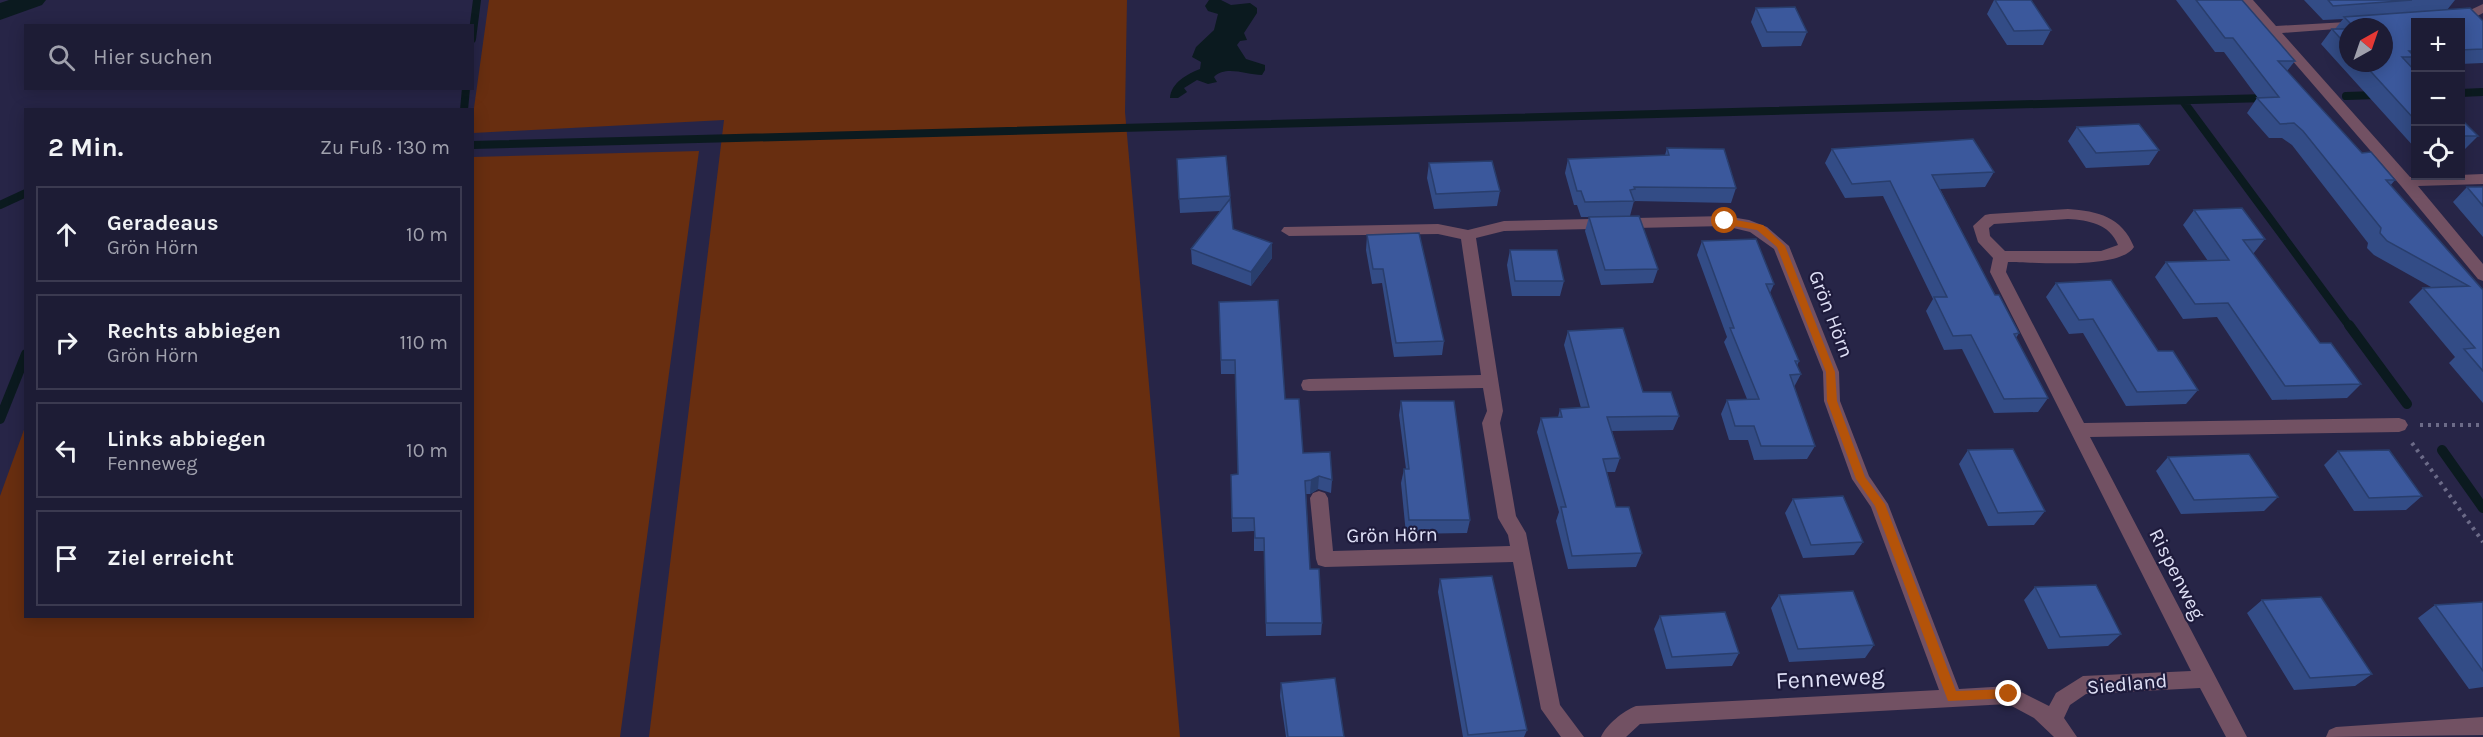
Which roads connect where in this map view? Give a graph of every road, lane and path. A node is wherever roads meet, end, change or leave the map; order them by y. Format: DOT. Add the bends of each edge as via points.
graph roads {
  1 [pos="2246,0"];
  2 [pos="2483,8"];
  3 [pos="2446,18"];
  4 [pos="2339,25"];
  5 [pos="2271,30"];
  6 [pos="2483,179"];
  7 [pos="2406,182"];
  8 [pos="1288,231"];
  9 [pos="1468,235"];
  10 [pos="2001,257"];
  11 [pos="2483,274"];
  12 [pos="1491,381"];
  13 [pos="1309,385"];
  14 [pos="2399,425"];
  15 [pos="2446,425"];
  16 [pos="2483,425"];
  17 [pos="2080,430"];
  18 [pos="1319,498"];
  19 [pos="2483,542"];
  20 [pos="1521,554"];
  21 [pos="2205,679"];
  22 [pos="1952,697"];
  23 [pos="2053,719"];
  24 [pos="2483,726"];
  25 [pos="1574,737"];
  26 [pos="1611,737"];
  27 [pos="2067,737"];
  28 [pos="2237,737"];
  29 [pos="2336,737"];
  1 -- 5 [label="street"];
  2 -- 3 [label="street" via="2469,16"];
  4 -- 5 [label="street"];
  5 -- 7 [label="street"];
  6 -- 7 [label="street"];
  7 -- 11 [label="street"];
  8 -- 9 [label="street, Grön Hörn" via="1438,229"];
  9 -- 12 [label="street"];
  9 -- 22 [label="street, Grön Hörn" via="1504,226 1725,221 1760,228 1771,236 1780,246 1831,372 1832,401 1861,479 1879,504"];
  10 -- 10 [label="street" via="2102,256 2126,247 2122,235 2108,222 2090,215 1990,219 1981,226 1983,238"];
  10 -- 17 [label="street, Rispenweg" via="1998,272"];
  12 -- 13 [label="street"];
  12 -- 20 [label="street" via="1495,411 1491,423 1508,518 1517,533"];
  14 -- 17 [label="street"];
  14 -- 19 [label="path"];
  15 -- 16 [label="path"];
  17 -- 21 [label="street, Rispenweg"];
  18 -- 20 [label="street, Grön Hörn" via="1325,560"];
  20 -- 25 [label="street" via="1551,709"];
  21 -- 23 [label="street, Siedland" via="2083,685 2063,699"];
  21 -- 28 [label="street, Rispenweg"];
  22 -- 23 [label="street, Fenneweg" via="2009,694 2035,705"];
  22 -- 26 [label="street, Fenneweg" via="1636,715"];
  23 -- 27 [label="street"];
  24 -- 29 [label="street"];
}
